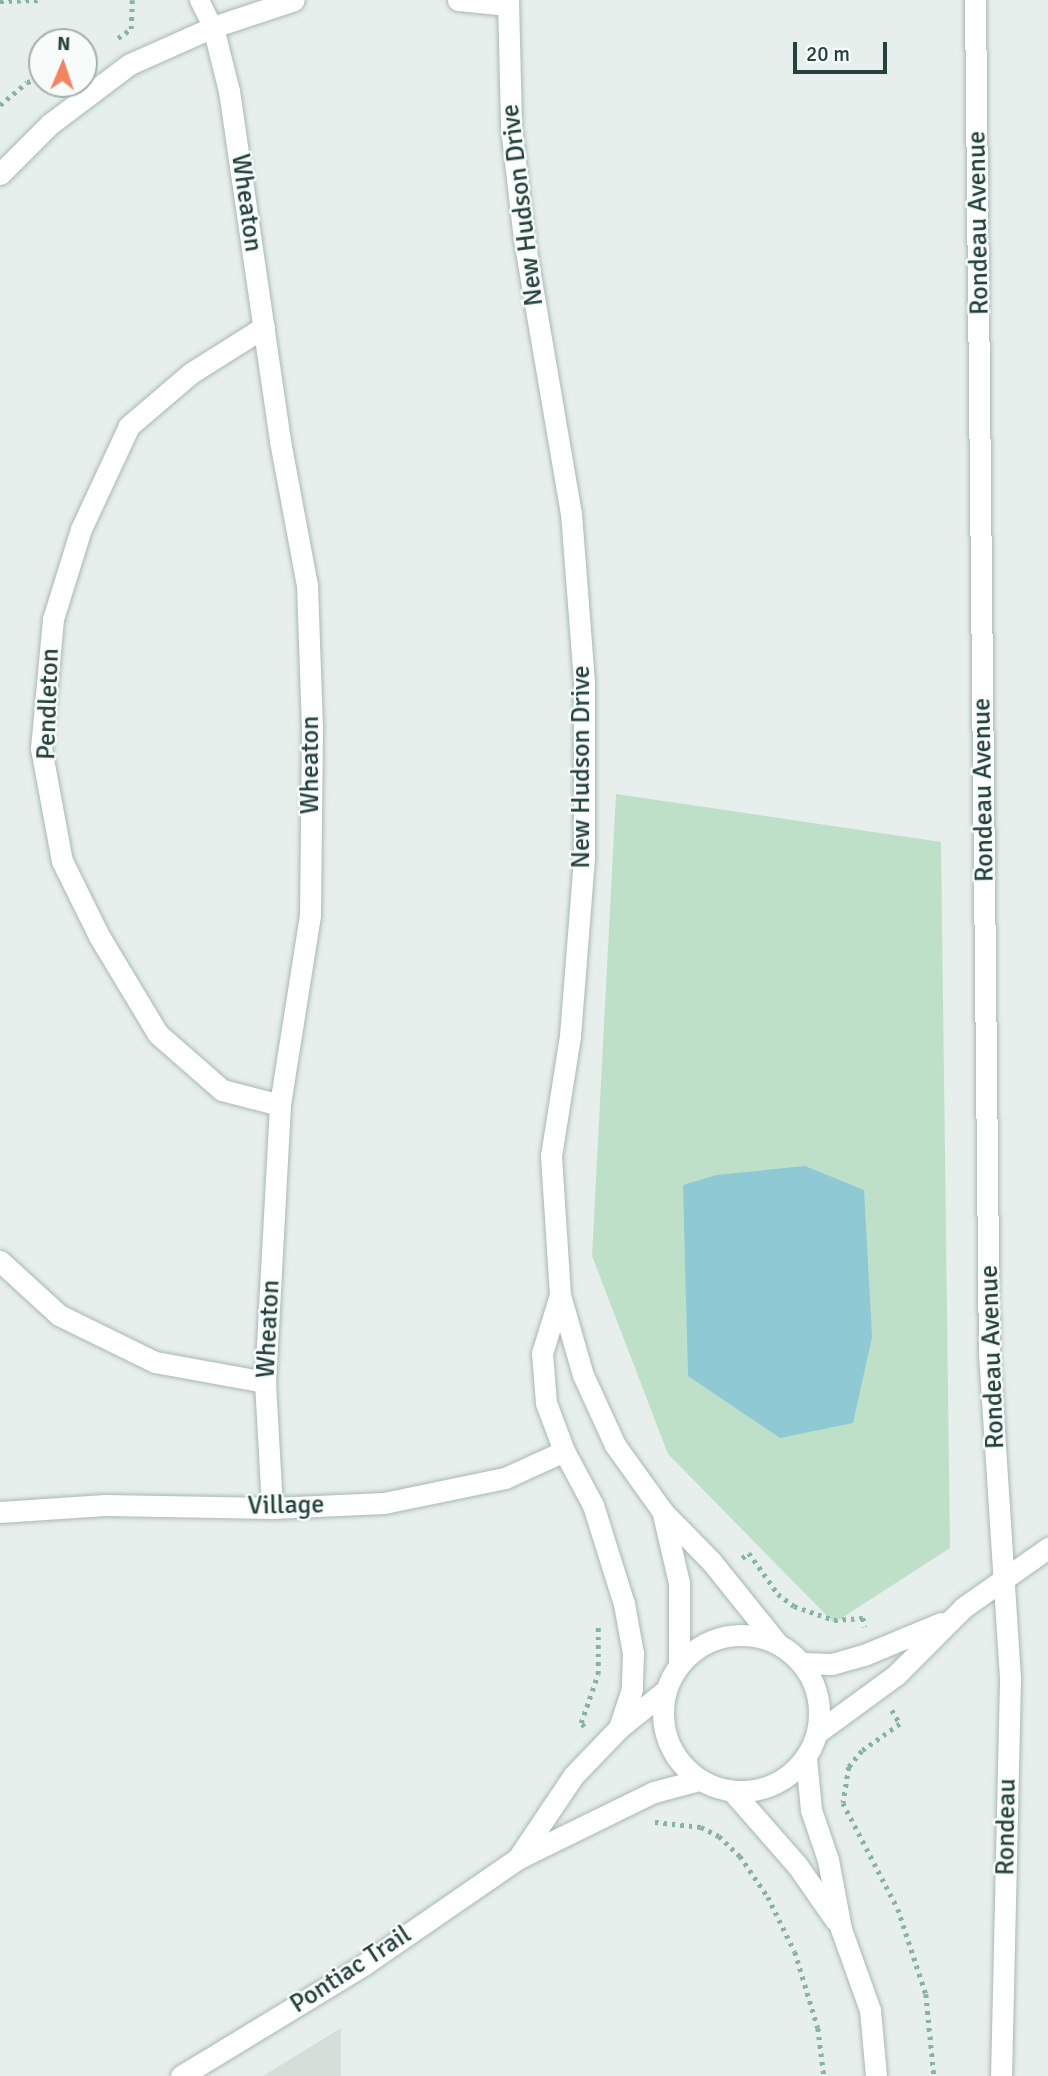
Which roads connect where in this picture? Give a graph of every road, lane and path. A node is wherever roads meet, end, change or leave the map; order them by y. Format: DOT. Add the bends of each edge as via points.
graph roads {
  1 [pos="41,0"];
  2 [pos="132,0"];
  3 [pos="199,0"];
  4 [pos="294,0"];
  5 [pos="458,0"];
  6 [pos="975,0"];
  7 [pos="0,1"];
  8 [pos="29,1"];
  9 [pos="508,2"];
  10 [pos="213,27"];
  11 [pos="112,42"];
  12 [pos="28,82"];
  13 [pos="0,105"];
  14 [pos="0,174"];
  15 [pos="264,327"];
  16 [pos="280,1105"];
  17 [pos="0,1261"];
  18 [pos="560,1295"];
  19 [pos="265,1382"];
  20 [pos="564,1451"];
  21 [pos="272,1508"];
  22 [pos="663,1512"];
  23 [pos="0,1513"];
  24 [pos="1048,1548"];
  25 [pos="719,1571"];
  26 [pos="1005,1579"];
  27 [pos="624,1604"];
  28 [pos="950,1620"];
  29 [pos="777,1643"];
  30 [pos="869,1653"];
  31 [pos="802,1663"];
  32 [pos="679,1664"];
  33 [pos="879,1687"];
  34 [pos="665,1691"];
  35 [pos="619,1728"];
  36 [pos="818,1732"];
  37 [pos="601,1748"];
  38 [pos="806,1758"];
  39 [pos="699,1780"];
  40 [pos="733,1791"];
  41 [pos="631,1802"];
  42 [pos="517,1859"];
  43 [pos="841,1929"];
  44 [pos="181,2076"];
  45 [pos="824,2076"];
  46 [pos="876,2076"];
  47 [pos="934,2076"];
  48 [pos="1001,2076"];
  1 -- 8 [label="path"];
  2 -- 11 [label="path" via="131,29"];
  3 -- 10 [label="lane"];
  4 -- 10 [label="street"];
  5 -- 9 [label="street"];
  6 -- 26 [label="street, Rondeau Avenue" via="989,1353"];
  7 -- 8 [label="path"];
  9 -- 18 [label="street, New Hudson Drive" via="515,164 571,513 584,681 584,858 570,1036 551,1156"];
  10 -- 14 [label="street" via="130,64 50,124"];
  10 -- 15 [label="street, Wheaton" via="229,91"];
  12 -- 13 [label="path"];
  15 -- 16 [label="street, Wheaton" via="307,585 312,726 310,915"];
  15 -- 16 [label="street, Pendleton" via="191,373 129,426 81,529 53,619 41,748 62,861 99,936 158,1034 222,1090"];
  16 -- 19 [label="street, Wheaton"];
  17 -- 19 [label="street" via="59,1315 155,1362"];
  18 -- 20 [label="street" via="542,1353 546,1403"];
  18 -- 22 [label="street, New Hudson Drive" via="583,1375 615,1444"];
  19 -- 21 [label="street, Wheaton"];
  20 -- 21 [label="street, Village" via="505,1478 384,1503"];
  20 -- 27 [label="street" via="593,1505"];
  21 -- 23 [label="street, Village" via="105,1505"];
  22 -- 25 [label="street, New Hudson Drive"];
  22 -- 32 [label="street, New Hudson Drive" via="679,1583"];
  24 -- 26 [label="street"];
  25 -- 29 [label="street, New Hudson Drive"];
  25 -- 30 [label="path" via="749,1553 778,1594 794,1606 834,1620 863,1618"];
  26 -- 28 [label="street"];
  26 -- 48 [label="street, Rondeau" via="1010,1681"];
  27 -- 35 [label="street" via="634,1653 632,1689"];
  27 -- 37 [label="path" via="596,1612 598,1674 581,1723"];
  28 -- 30 [label="street"];
  28 -- 33 [label="street"];
  29 -- 31 [label="street"];
  29 -- 32 [label="street" via="751,1635 724,1636 699,1646"];
  30 -- 31 [label="street" via="832,1664"];
  31 -- 36 [label="street" via="820,1707"];
  32 -- 34 [label="street"];
  33 -- 36 [label="street"];
  33 -- 47 [label="path" via="900,1724 862,1751 849,1767 843,1803 898,1909 926,1994"];
  34 -- 35 [label="street, Pontiac Trail"];
  34 -- 39 [label="street" via="667,1742 680,1763"];
  35 -- 37 [label="street, Pontiac Trail"];
  36 -- 38 [label="street"];
  37 -- 42 [label="street, Pontiac Trail" via="573,1776"];
  38 -- 40 [label="street" via="774,1784"];
  38 -- 43 [label="street" via="811,1810 828,1860"];
  39 -- 40 [label="street"];
  39 -- 41 [label="street, Pontiac Trail"];
  40 -- 43 [label="street" via="797,1866"];
  41 -- 42 [label="street, Pontiac Trail"];
  41 -- 45 [label="path" via="640,1827 666,1822 701,1827 740,1856 768,1897 795,1952 818,2028"];
  42 -- 44 [label="street, Pontiac Trail" via="365,1964"];
  43 -- 46 [label="street" via="870,2010"];
}
